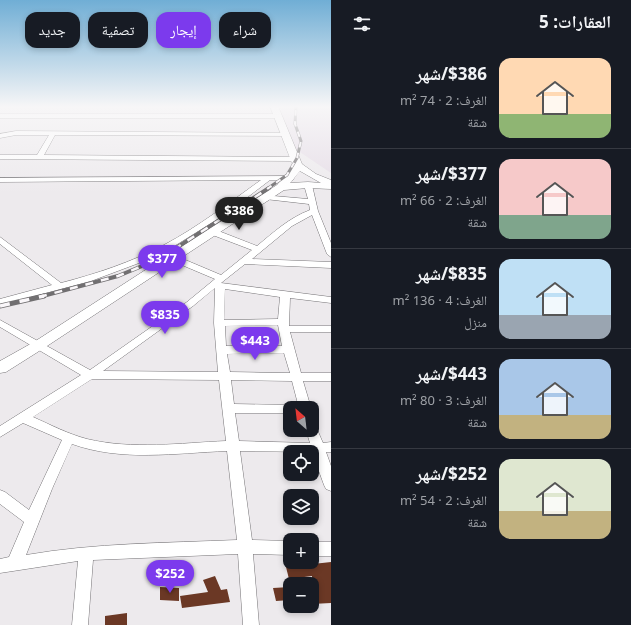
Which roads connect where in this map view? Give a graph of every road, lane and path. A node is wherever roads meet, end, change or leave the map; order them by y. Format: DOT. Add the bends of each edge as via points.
graph roads {
  1 [pos="52,135"];
  2 [pos="221,135"];
  3 [pos="286,136"];
  4 [pos="0,157"];
  5 [pos="39,158"];
  6 [pos="297,162"];
  7 [pos="267,179"];
  8 [pos="0,180"];
  9 [pos="286,183"];
  10 [pos="329,184"];
  11 [pos="308,185"];
  12 [pos="265,197"];
  13 [pos="312,206"];
  14 [pos="213,232"];
  15 [pos="0,240"];
  16 [pos="258,249"];
  17 [pos="331,254"];
  18 [pos="173,258"];
  19 [pos="244,261"];
  20 [pos="331,265"];
  21 [pos="218,283"];
  22 [pos="60,287"];
  23 [pos="285,295"];
  24 [pos="331,300"];
  25 [pos="0,302"];
  26 [pos="0,323"];
  27 [pos="219,323"];
  28 [pos="284,326"];
  29 [pos="331,329"];
  30 [pos="39,345"];
  31 [pos="288,349"];
  32 [pos="221,350"];
  33 [pos="0,368"];
  34 [pos="90,375"];
  35 [pos="224,377"];
  36 [pos="331,377"];
  37 [pos="296,378"];
  38 [pos="303,401"];
  39 [pos="228,408"];
  40 [pos="283,409"];
  41 [pos="23,418"];
  42 [pos="0,432"];
  43 [pos="317,437"];
  44 [pos="69,438"];
  45 [pos="233,446"];
  46 [pos="324,448"];
  47 [pos="331,484"];
  48 [pos="0,496"];
  49 [pos="32,520"];
  50 [pos="245,547"];
  51 [pos="283,548"];
  52 [pos="319,548"];
  53 [pos="331,549"];
  54 [pos="86,554"];
  55 [pos="7,565"];
  56 [pos="80,625"];
  57 [pos="251,625"];
  1 -- 5 [label="street"];
  2 -- 3 [label="street"];
  3 -- 6 [label="street"];
  4 -- 5 [label="street"];
  5 -- 6 [label="street"];
  6 -- 9 [label="street"];
  6 -- 10 [label="street" via="313,176"];
  7 -- 8 [label="street"];
  7 -- 9 [label="street"];
  7 -- 22 [label="street" via="244,198 168,246 116,270"];
  9 -- 10 [label="street" via="306,178"];
  9 -- 11 [label="street"];
  9 -- 12 [label="street"];
  10 -- 11 [label="street"];
  11 -- 13 [label="street"];
  12 -- 13 [label="street"];
  12 -- 14 [label="street"];
  13 -- 16 [label="street"];
  13 -- 17 [label="street"];
  14 -- 16 [label="street"];
  14 -- 18 [label="street"];
  15 -- 22 [label="street"];
  16 -- 19 [label="street"];
  18 -- 21 [label="street"];
  18 -- 30 [label="street"];
  19 -- 20 [label="street"];
  19 -- 21 [label="street"];
  21 -- 23 [label="street"];
  21 -- 27 [label="street"];
  21 -- 34 [label="street"];
  22 -- 25 [label="street"];
  23 -- 24 [label="street"];
  23 -- 28 [label="street"];
  26 -- 30 [label="street"];
  27 -- 28 [label="street"];
  27 -- 32 [label="street"];
  28 -- 29 [label="street"];
  28 -- 31 [label="street"];
  30 -- 33 [label="street"];
  30 -- 34 [label="street"];
  31 -- 32 [label="street"];
  31 -- 37 [label="street"];
  32 -- 35 [label="street"];
  34 -- 35 [label="street"];
  34 -- 41 [label="street"];
  35 -- 37 [label="street"];
  35 -- 39 [label="street"];
  36 -- 37 [label="street"];
  37 -- 38 [label="street"];
  39 -- 40 [label="street"];
  39 -- 45 [label="street"];
  41 -- 42 [label="street"];
  41 -- 44 [label="street"];
  43 -- 46 [label="street"];
  44 -- 45 [label="street" via="114,449"];
  44 -- 49 [label="street"];
  45 -- 46 [label="street"];
  45 -- 50 [label="street"];
  46 -- 47 [label="street"];
  48 -- 49 [label="street"];
  49 -- 55 [label="street"];
  50 -- 51 [label="street"];
  50 -- 54 [label="street"];
  50 -- 57 [label="street"];
  52 -- 53 [label="street"];
  54 -- 55 [label="street"];
  54 -- 56 [label="street"];
}
